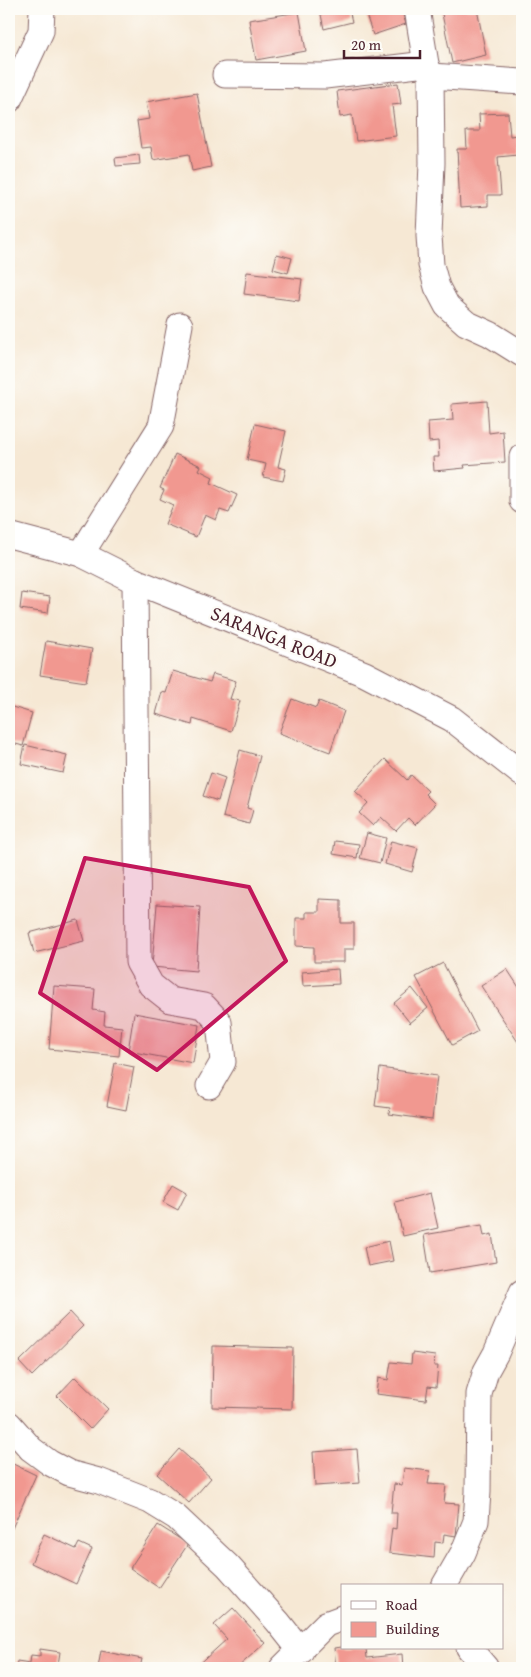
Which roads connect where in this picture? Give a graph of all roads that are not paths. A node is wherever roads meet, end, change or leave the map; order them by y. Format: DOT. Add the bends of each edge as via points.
graph roads {
  1 [pos="42,9"];
  2 [pos="417,9"];
  3 [pos="428,70"];
  4 [pos="225,75"];
  5 [pos="522,82"];
  6 [pos="9,100"];
  7 [pos="180,325"];
  8 [pos="522,354"];
  9 [pos="522,457"];
  10 [pos="522,501"];
  11 [pos="9,536"];
  12 [pos="81,554"];
  13 [pos="135,581"];
  14 [pos="522,774"];
  15 [pos="209,1086"];
  16 [pos="522,1292"];
  17 [pos="9,1424"];
  18 [pos="445,1584"];
  19 [pos="341,1618"];
  20 [pos="470,1650"];
  21 [pos="300,1651"];
  22 [pos="282,1668"];
  23 [pos="486,1668"];
  1 -- 6 [label="street" via="41,31"];
  2 -- 3 [label="street"];
  3 -- 4 [label="street" via="325,76"];
  3 -- 5 [label="street"];
  3 -- 8 [label="street" via="432,163 429,236 431,265 437,287 447,306 466,323"];
  7 -- 12 [label="street" via="161,426"];
  9 -- 10 [label="street"];
  11 -- 12 [label="street, SARANGA ROAD"];
  12 -- 13 [label="street, SARANGA ROAD"];
  13 -- 14 [label="street, SARANGA ROAD" via="365,674 452,719"];
  13 -- 15 [label="street" via="138,962 150,985 170,1000 204,1006 219,1022 224,1062"];
  16 -- 18 [label="street" via="482,1386 476,1521"];
  17 -- 21 [label="street" via="31,1449 50,1464 150,1501 176,1517 228,1566"];
  19 -- 21 [label="street" via="326,1624"];
  20 -- 23 [label="street"];
  21 -- 22 [label="street"];
}
